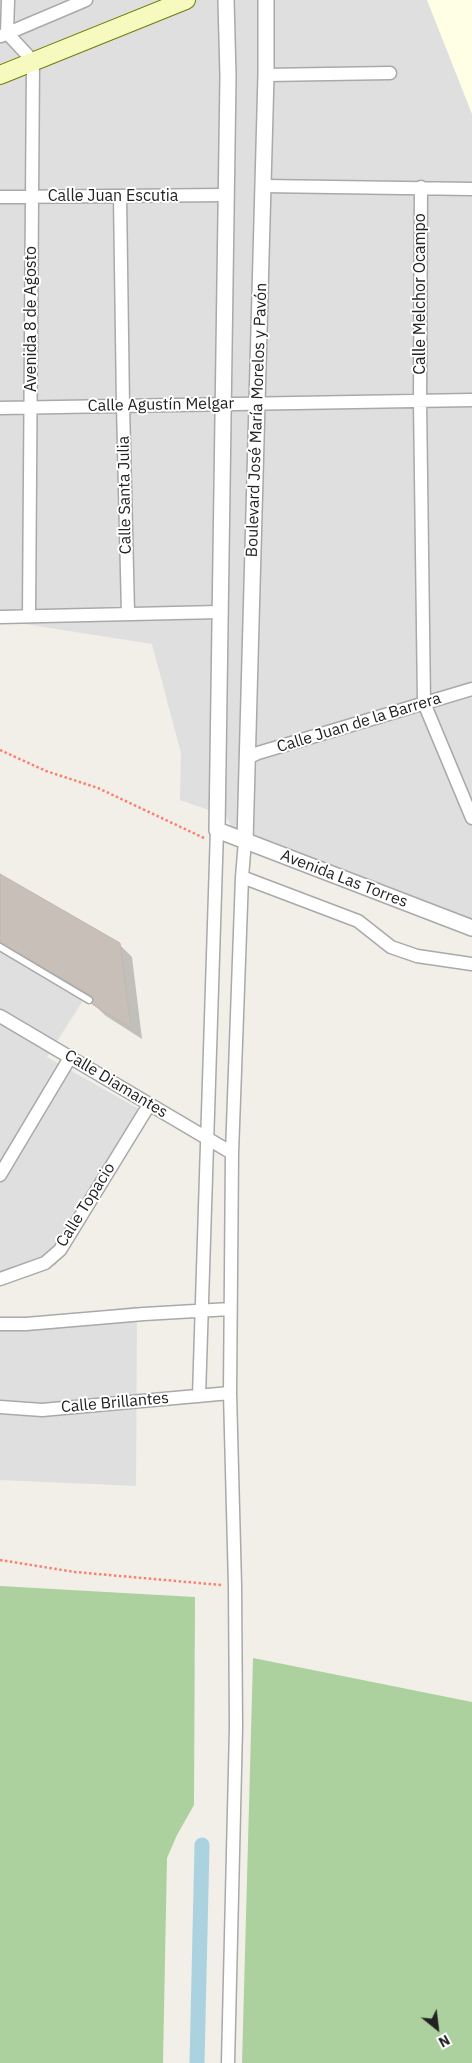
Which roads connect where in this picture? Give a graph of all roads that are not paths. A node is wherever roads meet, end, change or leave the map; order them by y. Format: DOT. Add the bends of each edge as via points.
graph roads {
  1 [pos="8,0"];
  2 [pos="86,0"];
  3 [pos="186,0"];
  4 [pos="226,0"];
  5 [pos="266,0"];
  6 [pos="4,34"];
  7 [pos="33,61"];
  8 [pos="390,73"];
  9 [pos="0,75"];
  10 [pos="266,75"];
  11 [pos="263,186"];
  12 [pos="421,187"];
  13 [pos="472,189"];
  14 [pos="226,195"];
  15 [pos="32,196"];
  16 [pos="120,196"];
  17 [pos="0,197"];
  18 [pos="472,400"];
  19 [pos="420,401"];
  20 [pos="223,404"];
  21 [pos="257,404"];
  22 [pos="122,406"];
  23 [pos="31,407"];
  24 [pos="0,408"];
  25 [pos="219,612"];
  26 [pos="128,613"];
  27 [pos="29,615"];
  28 [pos="0,616"];
  29 [pos="472,689"];
  30 [pos="424,703"];
  31 [pos="247,758"];
  32 [pos="472,818"];
  33 [pos="217,836"];
  34 [pos="245,841"];
  35 [pos="242,878"];
  36 [pos="472,928"];
  37 [pos="0,946"];
  38 [pos="472,964"];
  39 [pos="89,1000"];
  40 [pos="0,1016"];
  41 [pos="71,1056"];
  42 [pos="150,1104"];
  43 [pos="206,1139"];
  44 [pos="232,1153"];
  45 [pos="0,1176"];
  46 [pos="0,1279"];
  47 [pos="230,1309"];
  48 [pos="201,1310"];
  49 [pos="0,1324"];
  50 [pos="230,1393"];
  51 [pos="199,1396"];
  52 [pos="0,1407"];
  53 [pos="228,2063"];
  1 -- 6 [label="street"];
  2 -- 6 [label="street"];
  3 -- 7 [label="main road"];
  4 -- 14 [label="street, Boulevard José María Morelos y Pavón"];
  5 -- 10 [label="street, Boulevard José María Morelos y Pavón"];
  6 -- 7 [label="street"];
  7 -- 9 [label="main road"];
  7 -- 15 [label="street, Avenida 8 de Agosto"];
  8 -- 10 [label="street"];
  10 -- 11 [label="street, Boulevard José María Morelos y Pavón"];
  11 -- 12 [label="street"];
  11 -- 21 [label="street, Boulevard José María Morelos y Pavón"];
  12 -- 13 [label="street"];
  12 -- 19 [label="street, Calle Melchor Ocampo"];
  14 -- 16 [label="street, Calle Juan Escutia"];
  14 -- 20 [label="street, Boulevard José María Morelos y Pavón"];
  15 -- 16 [label="street, Calle Juan Escutia"];
  15 -- 17 [label="street, Calle Juan Escutia"];
  15 -- 23 [label="street, Avenida 8 de Agosto"];
  16 -- 22 [label="street, Calle Santa Julia"];
  18 -- 19 [label="street, Calle Agustín Melgar"];
  19 -- 21 [label="street, Calle Agustín Melgar"];
  19 -- 30 [label="street, Calle Melchor Ocampo"];
  20 -- 21 [label="street, Calle Agustín Melgar"];
  20 -- 22 [label="street, Calle Agustín Melgar"];
  20 -- 25 [label="street, Boulevard José María Morelos y Pavón"];
  21 -- 31 [label="street, Boulevard José María Morelos y Pavón"];
  22 -- 23 [label="street, Calle Agustín Melgar"];
  22 -- 26 [label="street, Calle Santa Julia"];
  23 -- 24 [label="street, Calle Agustín Melgar"];
  23 -- 27 [label="street, Avenida 8 de Agosto"];
  25 -- 26 [label="street"];
  25 -- 33 [label="street, Boulevard José María Morelos y Pavón"];
  26 -- 27 [label="street"];
  27 -- 28 [label="street"];
  29 -- 30 [label="street, Calle Juan de la Barrera"];
  30 -- 31 [label="street, Calle Juan de la Barrera"];
  30 -- 32 [label="street"];
  31 -- 34 [label="street, Boulevard José María Morelos y Pavón"];
  33 -- 34 [label="street, Avenida Las Torres"];
  33 -- 43 [label="street"];
  34 -- 35 [label="street"];
  34 -- 36 [label="street, Avenida Las Torres"];
  35 -- 38 [label="street" via="358,922 390,947 417,956"];
  35 -- 44 [label="street"];
  37 -- 39 [label="lane"];
  40 -- 41 [label="street, Calle Diamantes"];
  41 -- 42 [label="street, Calle Diamantes"];
  41 -- 45 [label="street"];
  42 -- 43 [label="street, Calle Diamantes"];
  42 -- 46 [label="street, Calle Topacio" via="60,1250 45,1263"];
  43 -- 44 [label="street, Calle Diamantes"];
  43 -- 48 [label="street"];
  44 -- 47 [label="street"];
  47 -- 48 [label="street"];
  47 -- 50 [label="street"];
  48 -- 49 [label="street" via="82,1321"];
  48 -- 51 [label="street"];
  50 -- 51 [label="street, Calle Brillantes"];
  50 -- 53 [label="street" via="236,1736"];
  51 -- 52 [label="street, Calle Brillantes" via="42,1410"];
}
